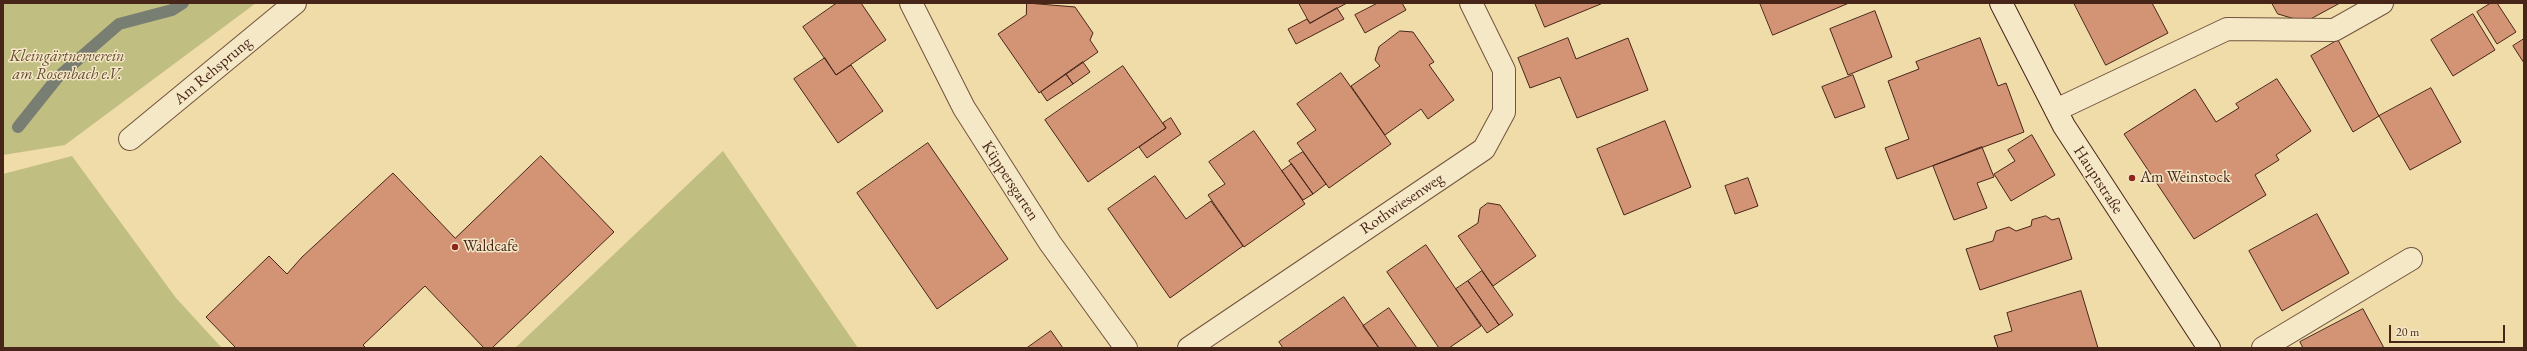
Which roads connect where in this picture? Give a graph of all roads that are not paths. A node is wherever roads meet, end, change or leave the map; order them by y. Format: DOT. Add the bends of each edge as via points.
graph roads {
  1 [pos="295,3"];
  2 [pos="911,3"];
  3 [pos="1471,3"];
  4 [pos="2002,3"];
  5 [pos="2382,3"];
  6 [pos="2056,110"];
  7 [pos="130,139"];
  8 [pos="2410,260"];
  9 [pos="1126,348"];
  10 [pos="1189,348"];
  11 [pos="2209,348"];
  12 [pos="2263,348"];
  1 -- 7 [label="street, Am Rehsprung"];
  2 -- 9 [label="street, Küppersgarten" via="964,108 1050,243"];
  3 -- 10 [label="street, Rothwiesenweg" via="1504,70 1504,112 1484,149"];
  4 -- 6 [label="street, Hauptstraße"];
  5 -- 6 [label="street" via="2334,30 2228,29"];
  6 -- 11 [label="street, Hauptstraße"];
  8 -- 12 [label="street"];
}
